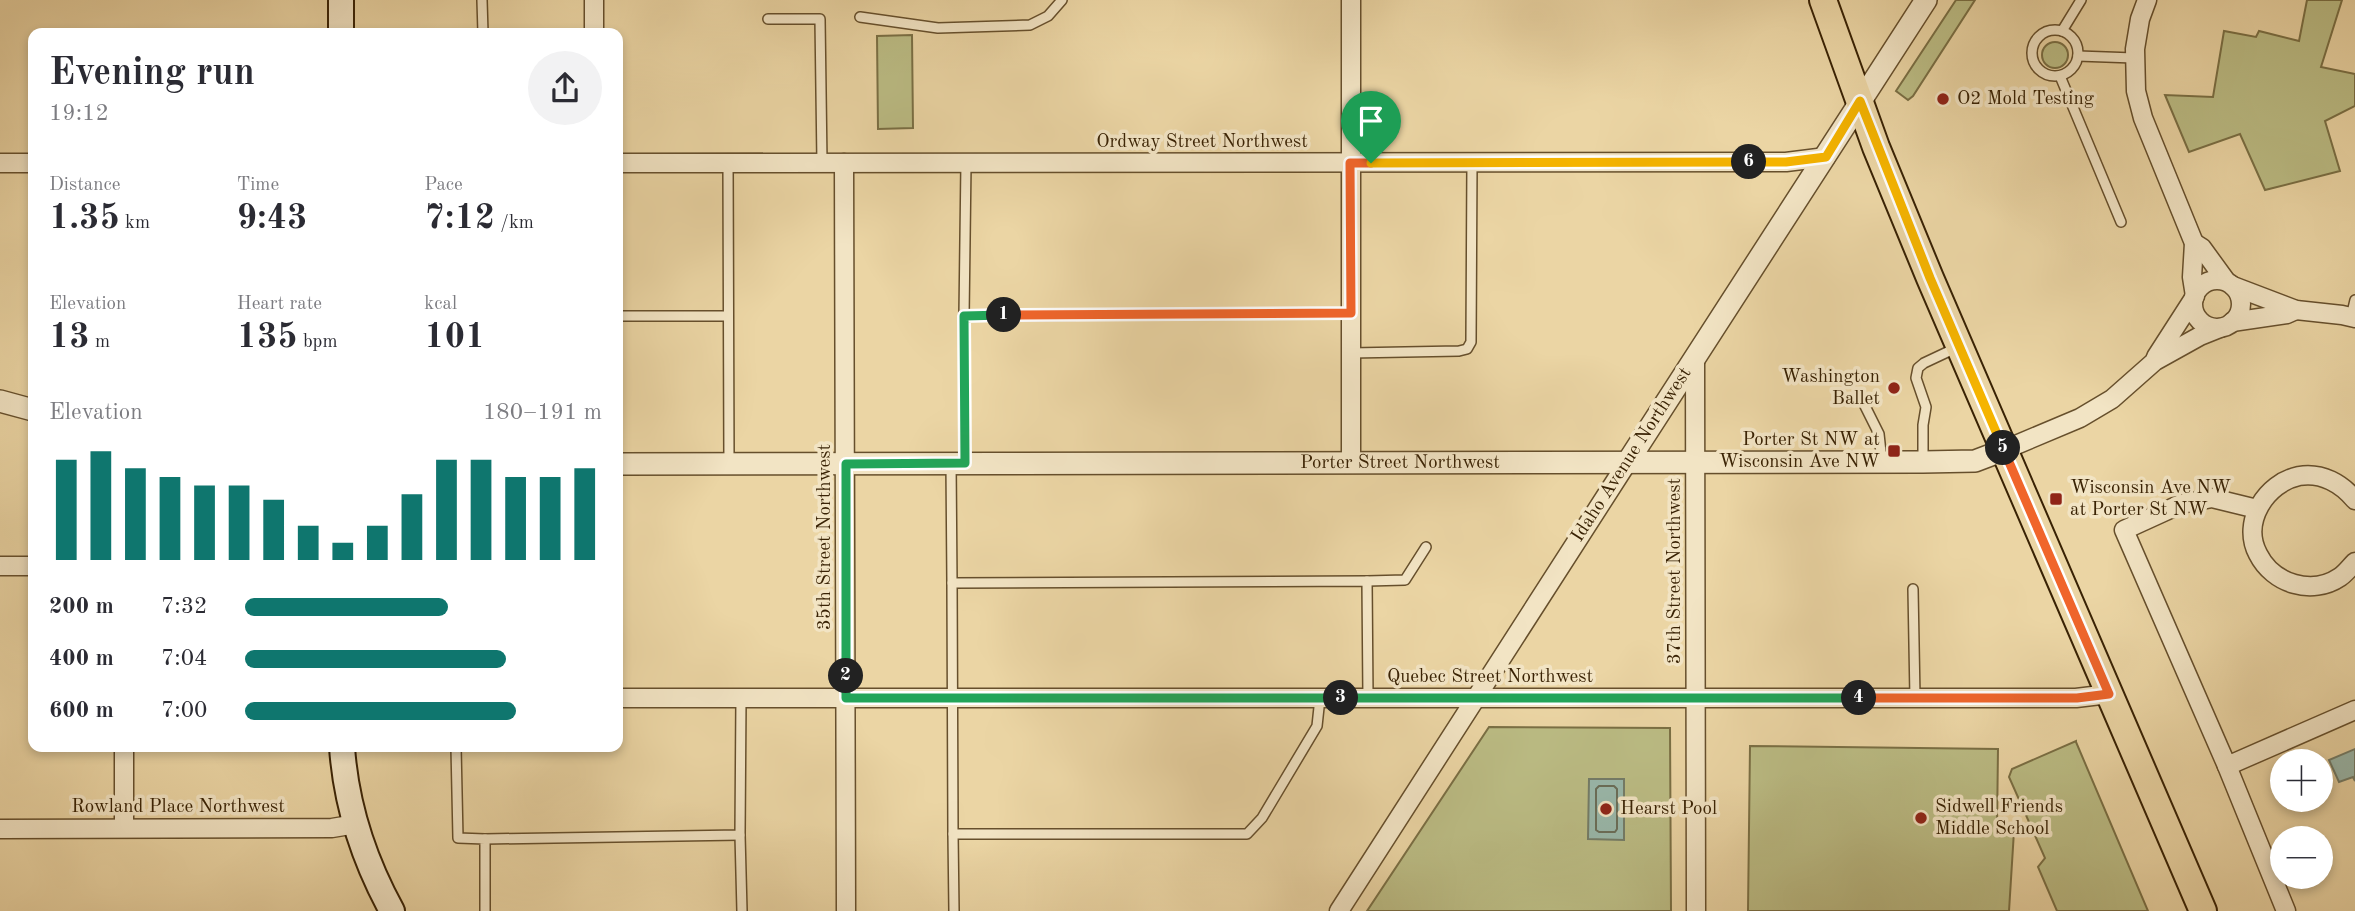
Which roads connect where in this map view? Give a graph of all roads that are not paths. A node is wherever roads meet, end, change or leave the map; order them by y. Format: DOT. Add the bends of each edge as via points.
graph roads {
  1 [pos="341,0"];
  2 [pos="482,0"];
  3 [pos="594,0"];
  4 [pos="1062,0"];
  5 [pos="1351,0"];
  6 [pos="1823,0"];
  7 [pos="1926,0"];
  8 [pos="2081,0"];
  9 [pos="2147,0"];
  10 [pos="860,17"];
  11 [pos="768,19"];
  12 [pos="341,28"];
  13 [pos="483,28"];
  14 [pos="594,28"];
  15 [pos="2062,31"];
  16 [pos="2078,56"];
  17 [pos="2134,58"];
  18 [pos="2060,76"];
  19 [pos="1860,101"];
  20 [pos="1826,157"];
  21 [pos="1472,162"];
  22 [pos="1786,162"];
  23 [pos="0,163"];
  24 [pos="28,163"];
  25 [pos="623,163"];
  26 [pos="728,163"];
  27 [pos="822,163"];
  28 [pos="844,163"];
  29 [pos="966,163"];
  30 [pos="1350,163"];
  31 [pos="1802,190"];
  32 [pos="2121,222"];
  33 [pos="2194,243"];
  34 [pos="2229,284"];
  35 [pos="2194,297"];
  36 [pos="2297,310"];
  37 [pos="2354,312"];
  38 [pos="1351,313"];
  39 [pos="623,316"];
  40 [pos="728,316"];
  41 [pos="964,316"];
  42 [pos="2226,325"];
  43 [pos="1960,346"];
  44 [pos="1351,353"];
  45 [pos="1695,357"];
  46 [pos="2155,361"];
  47 [pos="1860,396"];
  48 [pos="0,401"];
  49 [pos="28,409"];
  50 [pos="2004,450"];
  51 [pos="1695,462"];
  52 [pos="1882,462"];
  53 [pos="1923,462"];
  54 [pos="958,463"];
  55 [pos="1351,463"];
  56 [pos="1627,463"];
  57 [pos="623,464"];
  58 [pos="729,464"];
  59 [pos="846,464"];
  60 [pos="2355,500"];
  61 [pos="2257,509"];
  62 [pos="1426,547"];
  63 [pos="2355,562"];
  64 [pos="0,566"];
  65 [pos="28,566"];
  66 [pos="1367,581"];
  67 [pos="952,583"];
  68 [pos="1913,589"];
  69 [pos="2109,694"];
  70 [pos="623,698"];
  71 [pos="741,698"];
  72 [pos="846,698"];
  73 [pos="952,698"];
  74 [pos="1320,698"];
  75 [pos="1368,698"];
  76 [pos="1696,698"];
  77 [pos="1915,698"];
  78 [pos="1476,699"];
  79 [pos="2355,710"];
  80 [pos="124,752"];
  81 [pos="343,752"];
  82 [pos="456,752"];
  83 [pos="2227,766"];
  84 [pos="356,824"];
  85 [pos="124,828"];
  86 [pos="0,829"];
  87 [pos="953,834"];
  88 [pos="740,835"];
  89 [pos="485,839"];
  90 [pos="392,911"];
  91 [pos="485,911"];
  92 [pos="742,911"];
  93 [pos="846,911"];
  94 [pos="954,911"];
  95 [pos="1339,911"];
  96 [pos="1696,911"];
  97 [pos="2203,911"];
  98 [pos="2286,911"];
  1 -- 12 [label="main road"];
  2 -- 13 [label="lane"];
  3 -- 14 [label="street"];
  4 -- 10 [label="lane" via="1048,16 1030,25 938,28"];
  5 -- 30 [label="street"];
  6 -- 19 [label="main road"];
  7 -- 19 [label="street, Idaho Avenue Northwest"];
  8 -- 15 [label="lane"];
  9 -- 17 [label="street"];
  11 -- 27 [label="lane" via="820,19"];
  15 -- 16 [label="lane" via="2073,38"];
  15 -- 18 [label="lane" via="2047,32 2032,48 2039,69"];
  16 -- 17 [label="lane"];
  16 -- 18 [label="lane" via="2072,69"];
  17 -- 33 [label="street" via="2143,118"];
  18 -- 32 [label="lane"];
  19 -- 20 [label="street, Idaho Avenue Northwest"];
  19 -- 43 [label="main road"];
  20 -- 22 [label="street, Ordway Street Northwest"];
  20 -- 31 [label="street, Idaho Avenue Northwest"];
  21 -- 22 [label="street, Ordway Street Northwest"];
  21 -- 30 [label="street, Ordway Street Northwest"];
  21 -- 44 [label="lane" via="1471,342 1459,351"];
  22 -- 31 [label="street"];
  23 -- 24 [label="street"];
  25 -- 26 [label="street, Ordway Street Northwest"];
  26 -- 27 [label="street, Ordway Street Northwest"];
  26 -- 40 [label="lane"];
  27 -- 28 [label="street, Ordway Street Northwest"];
  28 -- 29 [label="street, Ordway Street Northwest"];
  28 -- 59 [label="street, 35th Street Northwest"];
  29 -- 30 [label="street, Ordway Street Northwest"];
  29 -- 41 [label="lane"];
  30 -- 38 [label="street"];
  31 -- 45 [label="street, Idaho Avenue Northwest"];
  33 -- 34 [label="street"];
  33 -- 35 [label="street"];
  34 -- 35 [label="street" via="2210,281"];
  34 -- 36 [label="street, Porter Street Northwest"];
  34 -- 42 [label="street" via="2238,292 2241,307"];
  35 -- 42 [label="street" via="2199,320 2206,325"];
  35 -- 46 [label="street, Porter Street Northwest"];
  36 -- 37 [label="street, Porter Street Northwest"];
  36 -- 42 [label="street, Porter Street Northwest"];
  38 -- 41 [label="lane"];
  38 -- 44 [label="street"];
  39 -- 40 [label="lane"];
  40 -- 58 [label="lane"];
  41 -- 54 [label="lane"];
  42 -- 46 [label="street, Porter Street Northwest"];
  43 -- 50 [label="main road"];
  43 -- 53 [label="lane" via="1918,368 1916,378 1926,407"];
  44 -- 55 [label="street"];
  45 -- 51 [label="street, 37th Street Northwest"];
  45 -- 56 [label="street, Idaho Avenue Northwest"];
  46 -- 50 [label="street, Porter Street Northwest" via="2095,410"];
  47 -- 52 [label="lane" via="1879,434"];
  48 -- 49 [label="street"];
  50 -- 53 [label="street, Porter Street Northwest" via="1975,461"];
  50 -- 69 [label="main road"];
  51 -- 52 [label="street, Porter Street Northwest"];
  51 -- 56 [label="street, Porter Street Northwest"];
  51 -- 76 [label="street, 37th Street Northwest"];
  52 -- 53 [label="street, Porter Street Northwest"];
  54 -- 55 [label="street, Porter Street Northwest"];
  54 -- 59 [label="street, Porter Street Northwest"];
  54 -- 67 [label="lane"];
  55 -- 56 [label="street, Porter Street Northwest"];
  56 -- 78 [label="street, Idaho Avenue Northwest"];
  57 -- 58 [label="street, Porter Street Northwest"];
  58 -- 59 [label="street, Porter Street Northwest"];
  59 -- 72 [label="street, 35th Street Northwest"];
  60 -- 61 [label="street" via="2329,479 2302,475 2267,493"];
  61 -- 63 [label="street" via="2253,535 2258,554 2272,573 2289,583 2324,585"];
  61 -- 83 [label="street" via="2212,498 2180,504 2124,530"];
  62 -- 66 [label="lane" via="1405,580"];
  64 -- 65 [label="street"];
  66 -- 67 [label="lane"];
  66 -- 75 [label="lane"];
  67 -- 73 [label="lane"];
  68 -- 77 [label="lane"];
  69 -- 77 [label="street, Quebec Street Northwest"];
  69 -- 97 [label="main road"];
  70 -- 71 [label="street, Quebec Street Northwest"];
  71 -- 72 [label="street, Quebec Street Northwest"];
  71 -- 88 [label="lane"];
  72 -- 73 [label="street, Quebec Street Northwest"];
  72 -- 93 [label="street, 35th Street Northwest"];
  73 -- 74 [label="street, Quebec Street Northwest"];
  73 -- 87 [label="lane"];
  74 -- 75 [label="street, Quebec Street Northwest"];
  74 -- 87 [label="lane" via="1317,726 1262,818 1247,834"];
  75 -- 78 [label="street, Quebec Street Northwest"];
  76 -- 77 [label="street, Quebec Street Northwest"];
  76 -- 78 [label="street, Quebec Street Northwest"];
  76 -- 96 [label="street, 37th Street Northwest"];
  78 -- 95 [label="street, Idaho Avenue Northwest"];
  79 -- 83 [label="street"];
  80 -- 85 [label="street"];
  81 -- 84 [label="main road"];
  82 -- 89 [label="lane" via="458,838"];
  83 -- 98 [label="street"];
  84 -- 85 [label="street, Rowland Place Northwest" via="332,828"];
  84 -- 90 [label="main road"];
  85 -- 86 [label="street, Rowland Place Northwest"];
  87 -- 94 [label="lane"];
  88 -- 89 [label="lane"];
  88 -- 92 [label="lane"];
  89 -- 91 [label="lane"];
}
